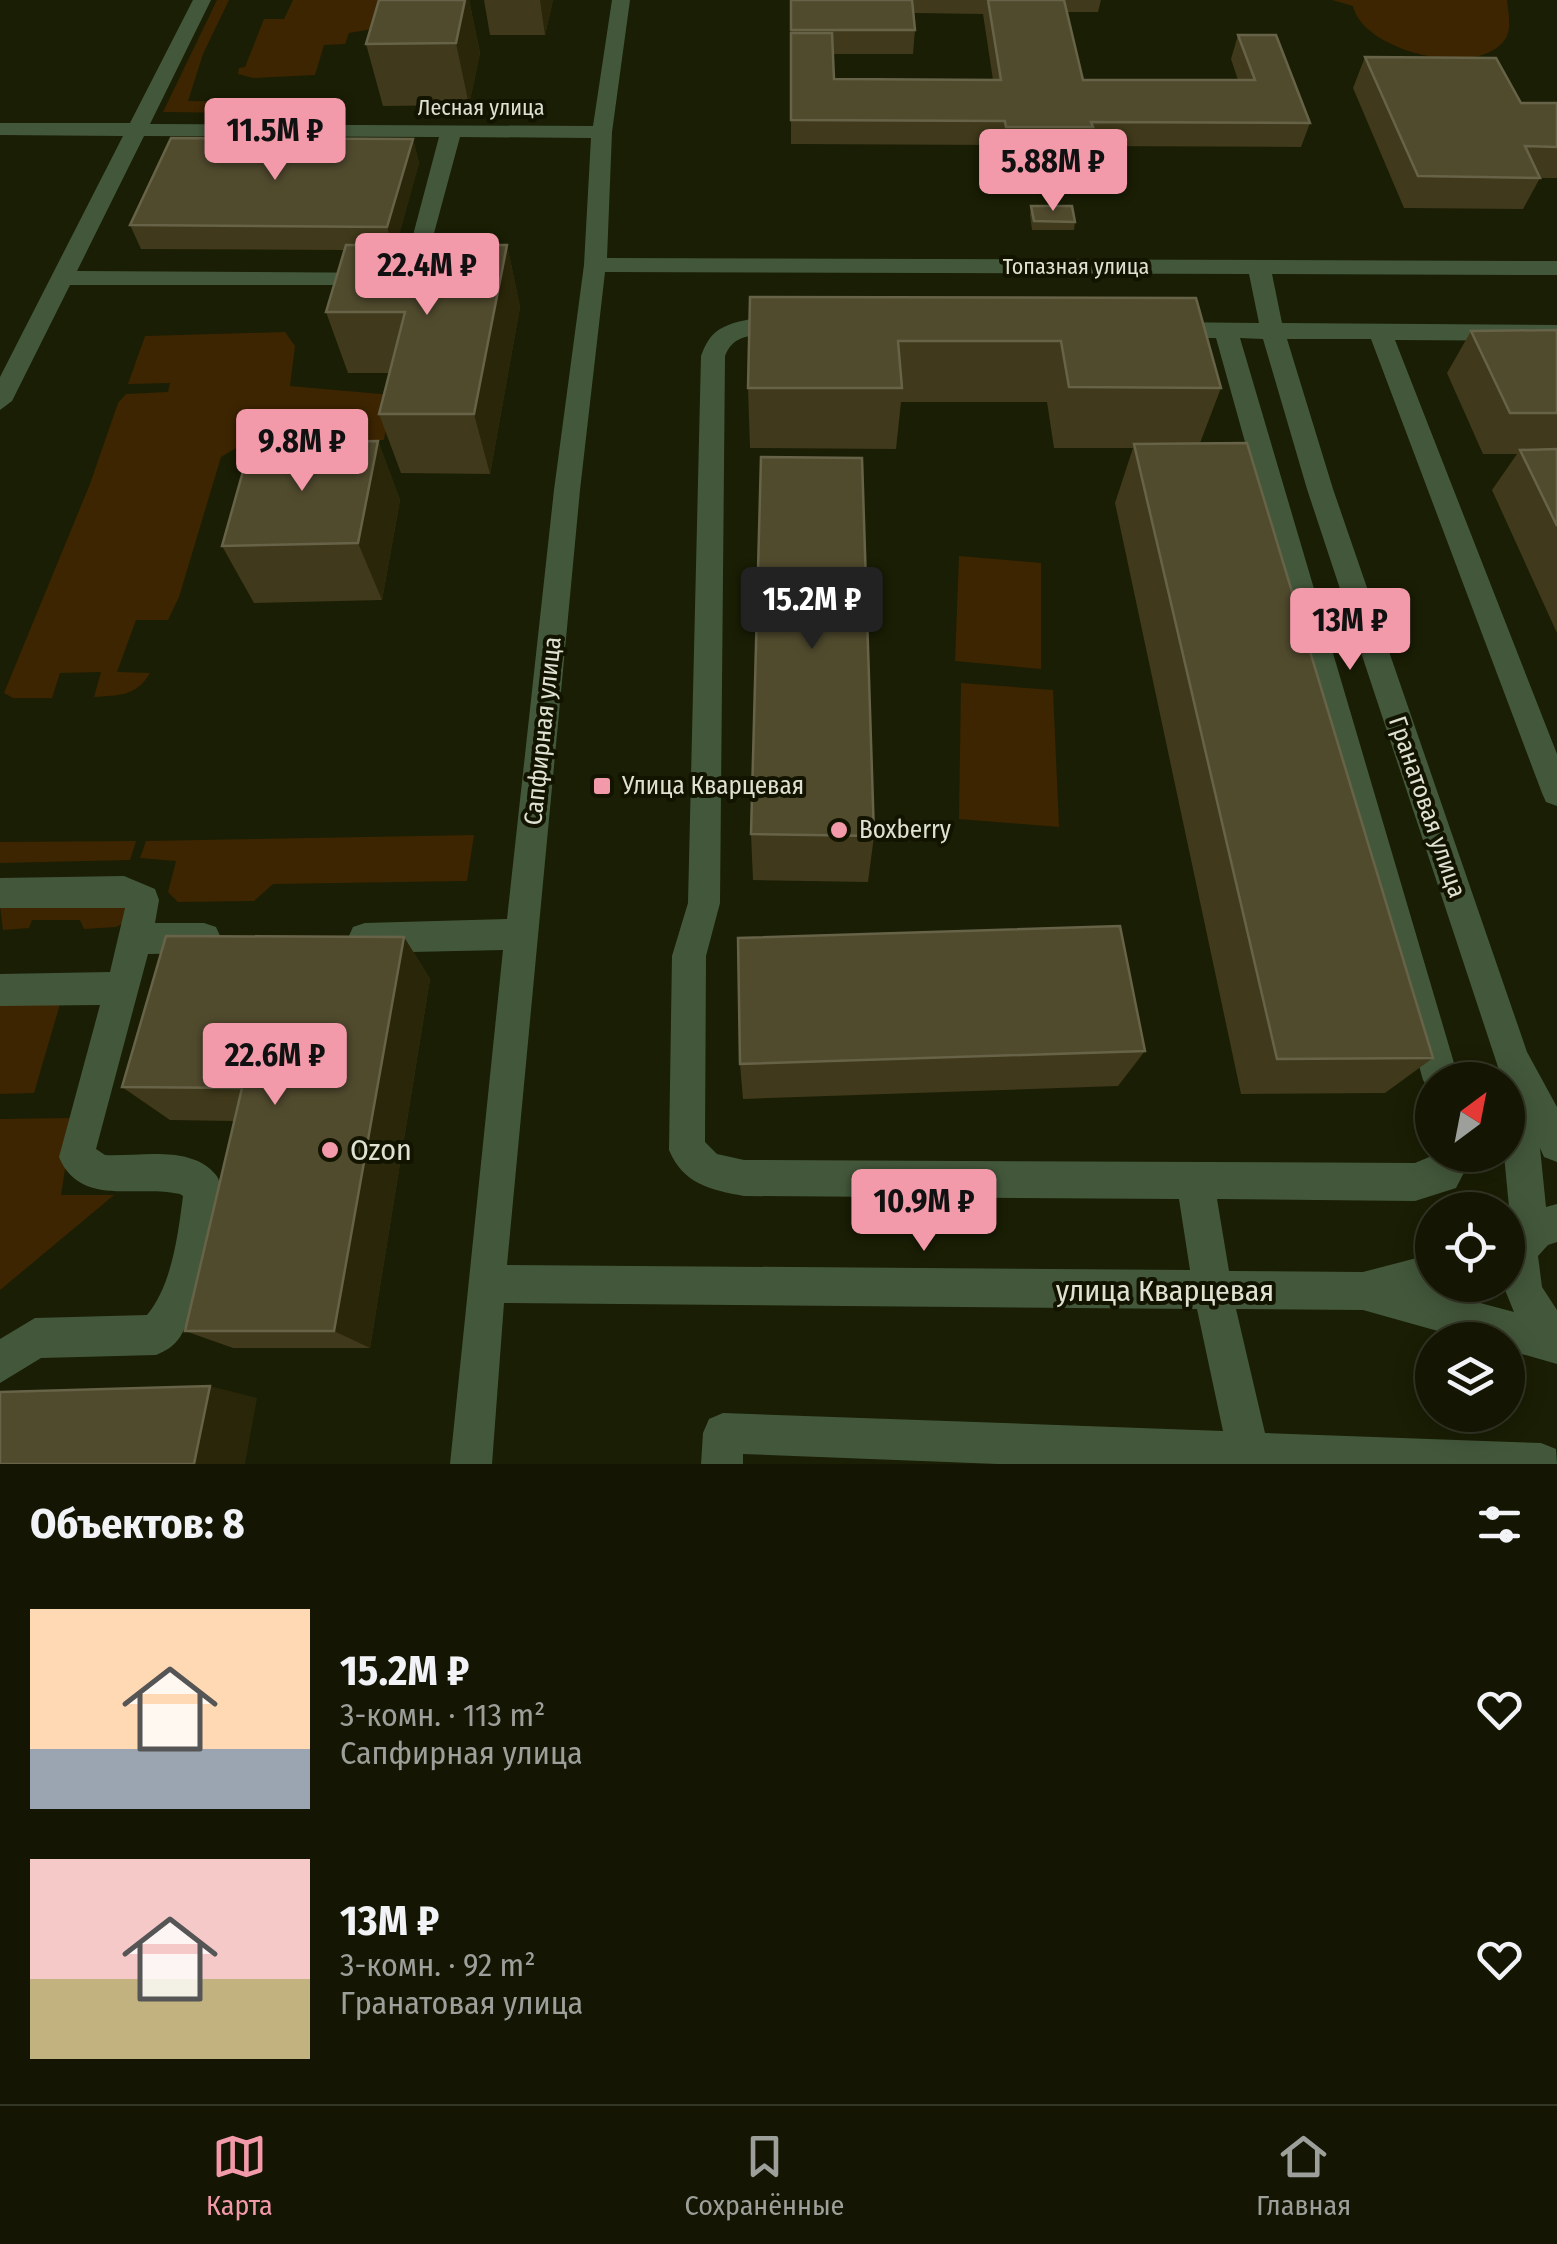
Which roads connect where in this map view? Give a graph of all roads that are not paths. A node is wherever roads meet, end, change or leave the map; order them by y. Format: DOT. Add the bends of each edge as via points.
graph roads {
  1 [pos="202,0"];
  2 [pos="621,0"];
  3 [pos="0,129"];
  4 [pos="137,131"];
  5 [pos="451,132"];
  6 [pos="602,132"];
  7 [pos="595,265"];
  8 [pos="1259,266"];
  9 [pos="1557,268"];
  10 [pos="63,278"];
  11 [pos="809,327"];
  12 [pos="1225,329"];
  13 [pos="1138,330"];
  14 [pos="1272,330"];
  15 [pos="1378,330"];
  16 [pos="1557,333"];
  17 [pos="0,401"];
  18 [pos="1557,793"];
  19 [pos="0,892"];
  20 [pos="522,934"];
  21 [pos="227,938"];
  22 [pos="342,938"];
  23 [pos="136,939"];
  24 [pos="122,988"];
  25 [pos="0,990"];
  26 [pos="1512,1059"];
  27 [pos="1437,1062"];
  28 [pos="1557,1144"];
  29 [pos="1445,1172"];
  30 [pos="1195,1180"];
  31 [pos="1529,1239"];
  32 [pos="1415,1277"];
  33 [pos="486,1284"];
  34 [pos="1363,1291"];
  35 [pos="1213,1293"];
  36 [pos="1557,1341"];
  37 [pos="0,1363"];
  38 [pos="1248,1450"];
  39 [pos="471,1464"];
  40 [pos="722,1464"];
  41 [pos="1540,1464"];
  1 -- 4 [label="street"];
  2 -- 6 [label="street, Сапфирная улица"];
  3 -- 4 [label="street, Лесная улица"];
  4 -- 5 [label="street, Лесная улица"];
  4 -- 10 [label="street"];
  5 -- 6 [label="street, Лесная улица"];
  5 -- 10 [label="street" via="412,280"];
  6 -- 7 [label="street, Сапфирная улица"];
  7 -- 8 [label="street, Топазная улица"];
  7 -- 20 [label="street, Сапфирная улица"];
  8 -- 9 [label="street, Топазная улица"];
  8 -- 14 [label="street, Гранатовая улица"];
  10 -- 17 [label="street"];
  11 -- 30 [label="street" via="730,330 716,341 712,356 704,903 690,956 687,1150 708,1172 744,1178"];
  12 -- 13 [label="street"];
  12 -- 14 [label="street"];
  12 -- 27 [label="street"];
  14 -- 15 [label="street"];
  14 -- 26 [label="street, Гранатовая улица"];
  15 -- 16 [label="street"];
  15 -- 18 [label="street"];
  19 -- 23 [label="street" via="136,894 143,900"];
  20 -- 22 [label="street"];
  20 -- 33 [label="street, Сапфирная улица"];
  21 -- 23 [label="street"];
  23 -- 24 [label="street"];
  24 -- 25 [label="street"];
  24 -- 37 [label="street" via="77,1157 86,1169 179,1174 202,1188 176,1306 156,1335 34,1338"];
  26 -- 28 [label="street, Гранатовая улица"];
  26 -- 31 [label="street, Гранатовая улица"];
  29 -- 30 [label="street" via="1414,1182"];
  30 -- 35 [label="street"];
  31 -- 36 [label="street, Гранатовая улица" via="1517,1268 1521,1289"];
  32 -- 34 [label="street"];
  33 -- 35 [label="street, улица Кварцевая"];
  33 -- 39 [label="street, Сапфирная улица"];
  34 -- 35 [label="street, улица Кварцевая"];
  34 -- 36 [label="street"];
  35 -- 38 [label="street"];
  38 -- 40 [label="street" via="722,1433"];
  38 -- 41 [label="street"];
}
